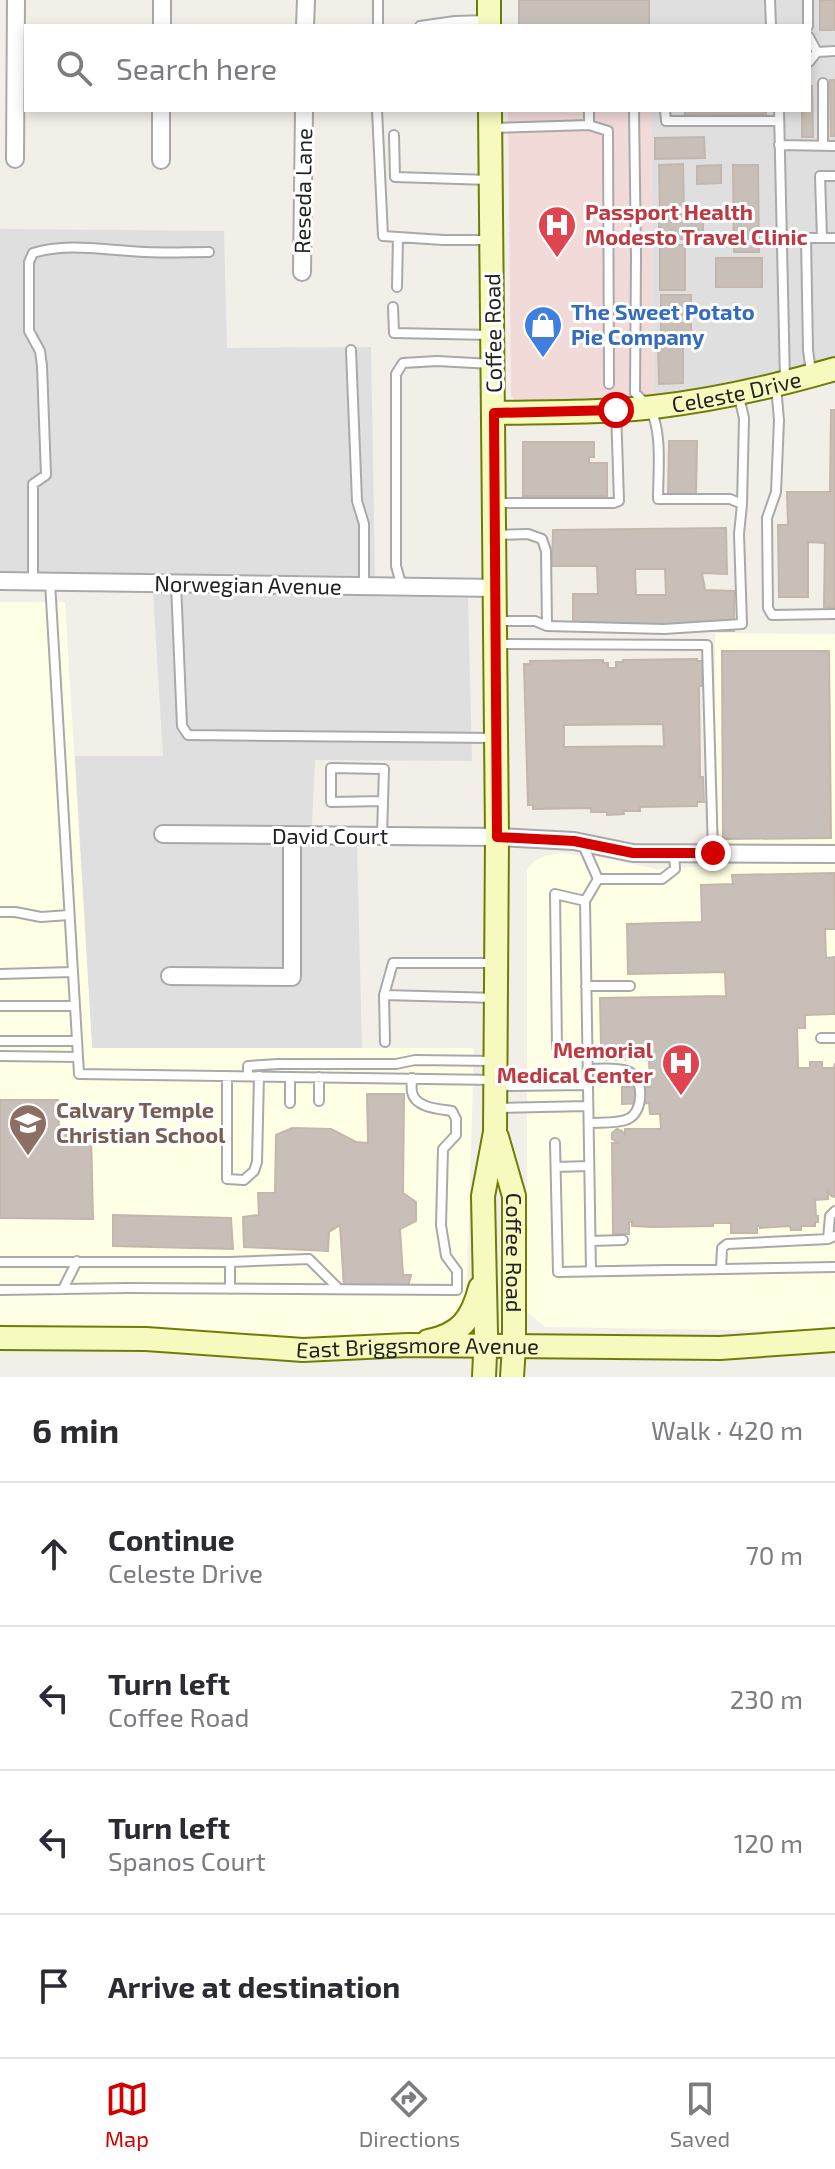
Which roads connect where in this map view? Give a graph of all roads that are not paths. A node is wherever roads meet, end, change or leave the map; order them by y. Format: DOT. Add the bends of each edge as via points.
graph roads {
  1 [pos="16,0"];
  2 [pos="162,0"];
  3 [pos="306,0"];
  4 [pos="378,0"];
  5 [pos="770,0"];
  6 [pos="808,0"];
  7 [pos="489,15"];
  8 [pos="162,24"];
  9 [pos="305,24"];
  10 [pos="378,24"];
  11 [pos="434,24"];
  12 [pos="771,24"];
  13 [pos="808,24"];
  14 [pos="811,41"];
  15 [pos="835,51"];
  16 [pos="817,52"];
  17 [pos="811,60"];
  18 [pos="823,83"];
  19 [pos="161,112"];
  20 [pos="304,112"];
  21 [pos="377,112"];
  22 [pos="589,112"];
  23 [pos="634,112"];
  24 [pos="665,112"];
  25 [pos="779,112"];
  26 [pos="490,119"];
  27 [pos="779,121"];
  28 [pos="589,125"];
  29 [pos="394,135"];
  30 [pos="779,145"];
  31 [pos="823,146"];
  32 [pos="835,146"];
  33 [pos="15,159"];
  34 [pos="161,160"];
  35 [pos="835,176"];
  36 [pos="491,180"];
  37 [pos="398,237"];
  38 [pos="822,238"];
  39 [pos="835,238"];
  40 [pos="492,240"];
  41 [pos="209,252"];
  42 [pos="302,272"];
  43 [pos="397,287"];
  44 [pos="393,307"];
  45 [pos="493,335"];
  46 [pos="351,350"];
  47 [pos="493,364"];
  48 [pos="835,369"];
  49 [pos="812,376"];
  50 [pos="609,384"];
  51 [pos="780,384"];
  52 [pos="739,393"];
  53 [pos="649,407"];
  54 [pos="616,410"];
  55 [pos="494,413"];
  56 [pos="495,503"];
  57 [pos="742,504"];
  58 [pos="495,535"];
  59 [pos="0,581"];
  60 [pos="42,582"];
  61 [pos="176,584"];
  62 [pos="364,586"];
  63 [pos="402,587"];
  64 [pos="496,588"];
  65 [pos="835,614"];
  66 [pos="496,621"];
  67 [pos="547,626"];
  68 [pos="496,644"];
  69 [pos="497,738"];
  70 [pos="383,801"];
  71 [pos="163,834"];
  72 [pos="292,836"];
  73 [pos="382,836"];
  74 [pos="497,837"];
  75 [pos="582,843"];
  76 [pos="674,852"];
  77 [pos="713,853"];
  78 [pos="835,854"];
  79 [pos="598,879"];
  80 [pos="585,901"];
  81 [pos="0,912"];
  82 [pos="69,915"];
  83 [pos="497,963"];
  84 [pos="72,972"];
  85 [pos="0,974"];
  86 [pos="170,976"];
  87 [pos="586,986"];
  88 [pos="630,986"];
  89 [pos="384,995"];
  90 [pos="496,998"];
  91 [pos="0,1006"];
  92 [pos="74,1006"];
  93 [pos="821,1038"];
  94 [pos="835,1038"];
  95 [pos="0,1041"];
  96 [pos="76,1041"];
  97 [pos="385,1042"];
  98 [pos="557,1048"];
  99 [pos="0,1056"];
  100 [pos="77,1057"];
  101 [pos="588,1069"];
  102 [pos="227,1076"];
  103 [pos="248,1076"];
  104 [pos="259,1076"];
  105 [pos="290,1077"];
  106 [pos="319,1077"];
  107 [pos="412,1078"];
  108 [pos="496,1084"];
  109 [pos="588,1085"];
  110 [pos="319,1101"];
  111 [pos="290,1103"];
  112 [pos="588,1106"];
  113 [pos="589,1123"];
  114 [pos="495,1132"];
  115 [pos="555,1143"];
  116 [pos="589,1166"];
  117 [pos="556,1167"];
  118 [pos="835,1211"];
  119 [pos="832,1237"];
  120 [pos="623,1240"];
  121 [pos="591,1241"];
  122 [pos="77,1261"];
  123 [pos="0,1262"];
  124 [pos="230,1262"];
  125 [pos="835,1267"];
  126 [pos="721,1269"];
  127 [pos="484,1271"];
  128 [pos="591,1271"];
  129 [pos="63,1289"];
  130 [pos="230,1289"];
  131 [pos="340,1289"];
  132 [pos="0,1290"];
  133 [pos="0,1338"];
  134 [pos="835,1340"];
  135 [pos="408,1345"];
  136 [pos="485,1346"];
  137 [pos="514,1347"];
  138 [pos="484,1377"];
  139 [pos="512,1377"];
  1 -- 33 [label="street"];
  2 -- 8 [label="street"];
  3 -- 9 [label="street"];
  4 -- 10 [label="lane"];
  5 -- 12 [label="lane"];
  6 -- 13 [label="lane"];
  7 -- 11 [label="lane"];
  14 -- 16 [label="lane"];
  15 -- 16 [label="lane"];
  16 -- 17 [label="lane"];
  18 -- 31 [label="lane"];
  19 -- 34 [label="street"];
  20 -- 42 [label="street, Reseda Lane"];
  21 -- 37 [label="lane" via="383,236"];
  22 -- 28 [label="lane"];
  23 -- 53 [label="lane" via="635,393"];
  24 -- 27 [label="lane" via="666,121"];
  25 -- 27 [label="lane"];
  26 -- 28 [label="lane"];
  26 -- 36 [label="main road, Coffee Road"];
  27 -- 30 [label="lane"];
  28 -- 50 [label="lane" via="608,131"];
  29 -- 36 [label="lane" via="395,177"];
  30 -- 31 [label="lane"];
  30 -- 51 [label="lane"];
  31 -- 32 [label="lane"];
  35 -- 38 [label="lane" via="820,176"];
  36 -- 40 [label="main road, Coffee Road"];
  37 -- 40 [label="lane"];
  37 -- 43 [label="lane"];
  38 -- 39 [label="lane"];
  38 -- 49 [label="lane" via="806,238"];
  40 -- 45 [label="main road, Coffee Road"];
  41 -- 60 [label="lane" via="48,248 33,253 29,331 42,366 46,475 33,484"];
  44 -- 45 [label="lane" via="394,333"];
  45 -- 47 [label="main road, Coffee Road"];
  46 -- 62 [label="lane"];
  47 -- 55 [label="main road, Coffee Road"];
  47 -- 63 [label="lane" via="403,363 396,374 396,566"];
  48 -- 49 [label="main road, Celeste Drive"];
  49 -- 51 [label="main road, Celeste Drive"];
  51 -- 52 [label="main road, Celeste Drive"];
  51 -- 65 [label="lane" via="776,492 767,518 768,608 772,615"];
  52 -- 53 [label="main road, Celeste Drive"];
  52 -- 57 [label="lane" via="744,418"];
  53 -- 54 [label="main road, Celeste Drive"];
  53 -- 57 [label="lane" via="658,444 658,499 730,499"];
  54 -- 55 [label="main road, Celeste Drive"];
  54 -- 56 [label="lane" via="619,501"];
  55 -- 56 [label="main road, Coffee Road"];
  56 -- 58 [label="main road, Coffee Road"];
  57 -- 67 [label="lane" via="742,624 664,629"];
  58 -- 64 [label="main road, Coffee Road"];
  58 -- 67 [label="lane" via="542,539"];
  59 -- 60 [label="street, Norwegian Avenue"];
  60 -- 61 [label="street, Norwegian Avenue"];
  60 -- 82 [label="lane"];
  61 -- 62 [label="street, Norwegian Avenue"];
  61 -- 69 [label="lane" via="182,726 188,735"];
  62 -- 63 [label="street, Norwegian Avenue"];
  63 -- 64 [label="street, Norwegian Avenue"];
  64 -- 66 [label="main road, Coffee Road"];
  66 -- 67 [label="lane"];
  66 -- 68 [label="main road, Coffee Road"];
  68 -- 69 [label="main road, Coffee Road"];
  68 -- 77 [label="lane" via="707,645"];
  69 -- 74 [label="main road, Coffee Road"];
  70 -- 70 [label="lane" via="331,802 331,768 384,769"];
  70 -- 73 [label="lane"];
  71 -- 72 [label="street, David Court"];
  72 -- 73 [label="street, David Court"];
  72 -- 86 [label="street" via="292,977"];
  73 -- 74 [label="street, David Court"];
  74 -- 75 [label="street, David Court"];
  74 -- 83 [label="main road, Coffee Road"];
  75 -- 76 [label="street, David Court" via="633,853"];
  75 -- 79 [label="lane"];
  76 -- 77 [label="street, David Court"];
  76 -- 79 [label="lane" via="675,869 662,879"];
  77 -- 78 [label="street, David Court"];
  79 -- 80 [label="lane"];
  80 -- 87 [label="lane"];
  80 -- 98 [label="lane" via="555,894"];
  81 -- 82 [label="lane"];
  82 -- 84 [label="lane"];
  83 -- 89 [label="lane" via="393,963"];
  83 -- 90 [label="main road, Coffee Road"];
  84 -- 85 [label="lane"];
  84 -- 92 [label="lane"];
  87 -- 88 [label="lane"];
  87 -- 101 [label="lane"];
  89 -- 90 [label="lane"];
  89 -- 97 [label="lane"];
  90 -- 108 [label="main road, Coffee Road"];
  91 -- 92 [label="lane"];
  92 -- 96 [label="lane"];
  93 -- 94 [label="lane"];
  95 -- 96 [label="lane"];
  96 -- 100 [label="lane"];
  99 -- 100 [label="lane"];
  100 -- 102 [label="lane" via="79,1074"];
  101 -- 109 [label="lane"];
  101 -- 113 [label="lane" via="630,1072 638,1080 640,1104 627,1120"];
  102 -- 103 [label="lane"];
  102 -- 104 [label="lane" via="227,1179 236,1180 244,1180 257,1162"];
  103 -- 104 [label="lane"];
  103 -- 108 [label="lane" via="248,1066 415,1060"];
  104 -- 105 [label="lane"];
  105 -- 106 [label="lane"];
  105 -- 111 [label="lane"];
  106 -- 107 [label="lane"];
  106 -- 110 [label="lane"];
  107 -- 108 [label="lane"];
  107 -- 131 [label="lane" via="416,1100 452,1111 456,1119 456,1135 443,1149 441,1225 446,1256 457,1271 457,1290"];
  108 -- 109 [label="lane"];
  108 -- 112 [label="lane"];
  108 -- 114 [label="main road, Coffee Road"];
  109 -- 112 [label="lane"];
  112 -- 113 [label="lane"];
  113 -- 116 [label="lane"];
  114 -- 127 [label="main road, Coffee Road" via="483,1196"];
  114 -- 137 [label="main road, Coffee Road" via="514,1196"];
  115 -- 117 [label="lane"];
  116 -- 117 [label="lane"];
  116 -- 121 [label="lane"];
  117 -- 128 [label="lane" via="558,1272"];
  118 -- 119 [label="lane" via="830,1216"];
  119 -- 126 [label="lane" via="727,1244"];
  120 -- 121 [label="lane"];
  121 -- 128 [label="lane"];
  122 -- 123 [label="lane"];
  122 -- 124 [label="lane"];
  122 -- 129 [label="lane"];
  124 -- 130 [label="lane"];
  124 -- 131 [label="lane" via="309,1259"];
  125 -- 126 [label="lane"];
  126 -- 128 [label="lane"];
  127 -- 135 [label="main road" via="466,1323 443,1338"];
  127 -- 136 [label="main road, Coffee Road"];
  129 -- 130 [label="lane"];
  129 -- 132 [label="lane"];
  130 -- 131 [label="lane"];
  133 -- 135 [label="main road, East Briggsmore Avenue" via="146,1339 303,1350"];
  134 -- 137 [label="main road, East Briggsmore Avenue" via="720,1348"];
  135 -- 136 [label="main road, East Briggsmore Avenue"];
  136 -- 137 [label="main road, East Briggsmore Avenue"];
  136 -- 138 [label="main road, Coffee Road"];
  137 -- 139 [label="main road, Coffee Road"];
}
